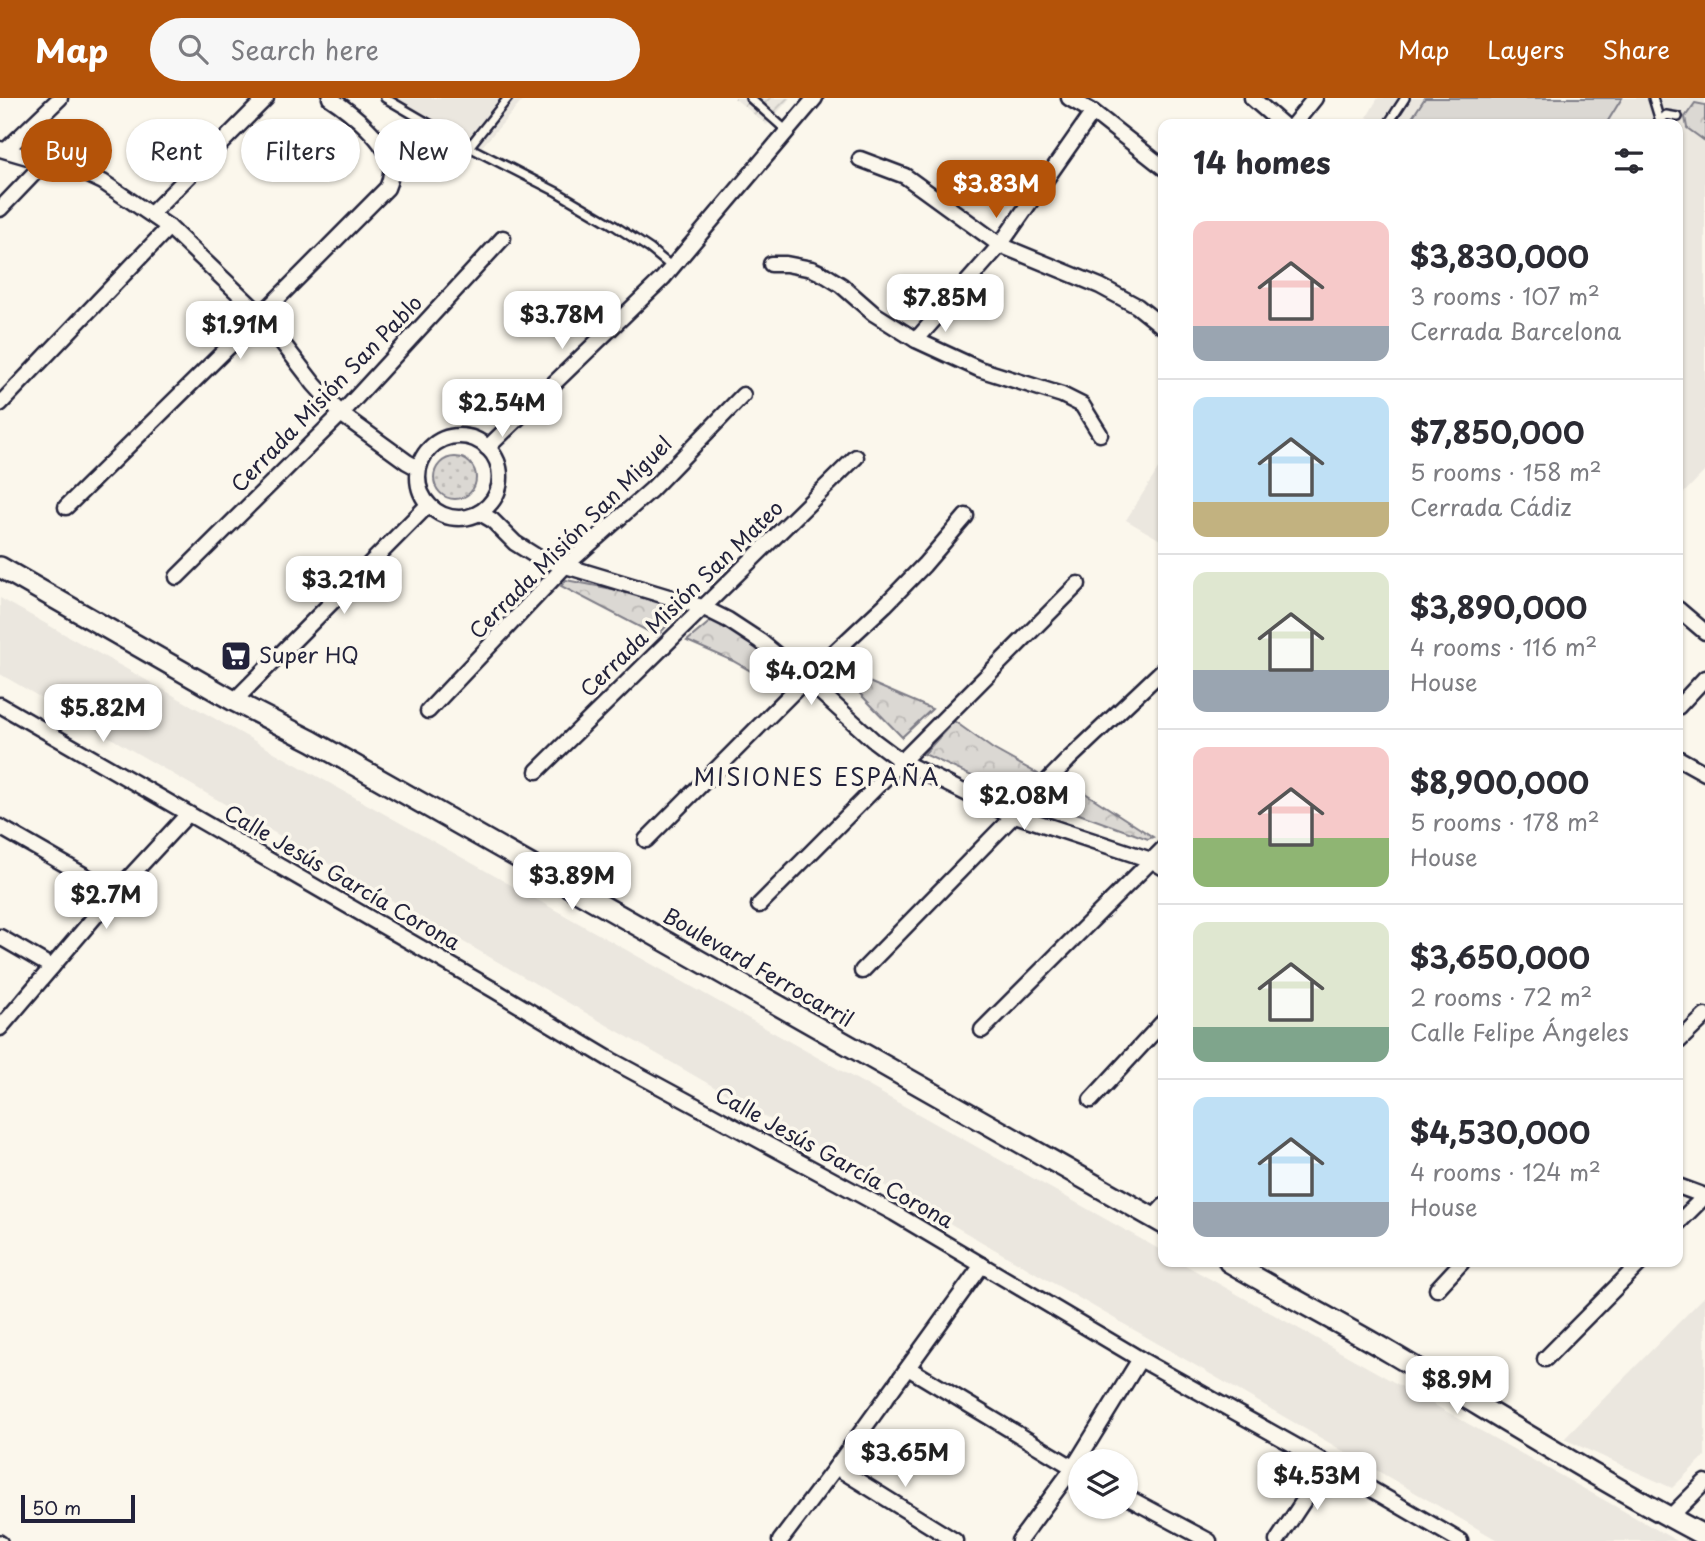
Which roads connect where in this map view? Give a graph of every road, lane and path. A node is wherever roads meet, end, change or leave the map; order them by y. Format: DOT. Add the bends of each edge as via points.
graph roads {
  1 [pos="60,98"];
  2 [pos="266,98"];
  3 [pos="330,98"];
  4 [pos="385,98"];
  5 [pos="508,98"];
  6 [pos="750,98"];
  7 [pos="816,98"];
  8 [pos="1069,98"];
  9 [pos="1252,98"];
  10 [pos="1315,98"];
  11 [pos="1405,98"];
  12 [pos="1653,98"];
  13 [pos="1093,112"];
  14 [pos="1678,117"];
  15 [pos="421,119"];
  16 [pos="1276,119"];
  17 [pos="1299,119"];
  18 [pos="1391,119"];
  19 [pos="1657,119"];
  20 [pos="1662,119"];
  21 [pos="788,131"];
  22 [pos="472,143"];
  23 [pos="472,148"];
  24 [pos="3,149"];
  25 [pos="21,155"];
  26 [pos="860,159"];
  27 [pos="1158,163"];
  28 [pos="26,182"];
  29 [pos="103,182"];
  30 [pos="0,209"];
  31 [pos="151,214"];
  32 [pos="169,227"];
  33 [pos="503,237"];
  34 [pos="1000,246"];
  35 [pos="771,264"];
  36 [pos="667,273"];
  37 [pos="261,315"];
  38 [pos="1158,324"];
  39 [pos="916,340"];
  40 [pos="743,395"];
  41 [pos="0,404"];
  42 [pos="341,414"];
  43 [pos="1100,434"];
  44 [pos="487,449"];
  45 [pos="856,457"];
  46 [pos="418,468"];
  47 [pos="428,505"];
  48 [pos="66,507"];
  49 [pos="480,513"];
  50 [pos="966,516"];
  51 [pos="565,566"];
  52 [pos="0,568"];
  53 [pos="177,577"];
  54 [pos="1078,584"];
  55 [pos="702,607"];
  56 [pos="1683,613"];
  57 [pos="1705,632"];
  58 [pos="1158,675"];
  59 [pos="1705,678"];
  60 [pos="806,680"];
  61 [pos="234,701"];
  62 [pos="1683,702"];
  63 [pos="0,705"];
  64 [pos="428,711"];
  65 [pos="901,761"];
  66 [pos="1683,761"];
  67 [pos="537,771"];
  68 [pos="1705,773"];
  69 [pos="188,814"];
  70 [pos="1016,816"];
  71 [pos="0,827"];
  72 [pos="646,841"];
  73 [pos="1157,864"];
  74 [pos="115,893"];
  75 [pos="760,905"];
  76 [pos="0,937"];
  77 [pos="52,967"];
  78 [pos="862,971"];
  79 [pos="1705,1016"];
  80 [pos="1158,1027"];
  81 [pos="0,1028"];
  82 [pos="982,1030"];
  83 [pos="1683,1037"];
  84 [pos="1091,1100"];
  85 [pos="1683,1188"];
  86 [pos="1705,1196"];
  87 [pos="1158,1215"];
  88 [pos="1683,1218"];
  89 [pos="982,1265"];
  90 [pos="1238,1267"];
  91 [pos="1457,1267"];
  92 [pos="1636,1267"];
  93 [pos="1437,1289"];
  94 [pos="1140,1359"];
  95 [pos="1545,1359"];
  96 [pos="908,1368"];
  97 [pos="1088,1449"];
  98 [pos="1328,1464"];
  99 [pos="1068,1465"];
  100 [pos="836,1468"];
  101 [pos="1068,1480"];
  102 [pos="1705,1482"];
  103 [pos="1138,1503"];
  104 [pos="1669,1518"];
  105 [pos="1705,1536"];
  106 [pos="780,1541"];
  107 [pos="955,1541"];
  108 [pos="1019,1541"];
  109 [pos="1209,1541"];
  110 [pos="1277,1541"];
  111 [pos="1460,1541"];
  1 -- 24 [label="street"];
  2 -- 31 [label="street"];
  3 -- 37 [label="street" via="372,133 386,152 391,179"];
  4 -- 15 [label="lane"];
  5 -- 22 [label="lane"];
  6 -- 21 [label="lane"];
  7 -- 21 [label="street"];
  8 -- 13 [label="street"];
  9 -- 16 [label="street"];
  10 -- 17 [label="street"];
  11 -- 18 [label="lane"];
  12 -- 19 [label="lane"];
  13 -- 27 [label="street"];
  13 -- 34 [label="street"];
  14 -- 20 [label="lane"];
  21 -- 36 [label="street"];
  23 -- 36 [label="lane" via="592,212 650,249"];
  24 -- 25 [label="street"];
  26 -- 34 [label="street" via="905,176"];
  28 -- 30 [label="street"];
  29 -- 31 [label="street"];
  31 -- 32 [label="street"];
  32 -- 37 [label="street"];
  32 -- 41 [label="street"];
  33 -- 42 [label="street, Cerrada Misión San Pablo"];
  34 -- 38 [label="street" via="1100,286"];
  34 -- 39 [label="street"];
  35 -- 39 [label="street" via="825,275"];
  36 -- 44 [label="street"];
  37 -- 42 [label="street"];
  37 -- 48 [label="street"];
  39 -- 43 [label="street" via="979,369 1082,405"];
  40 -- 51 [label="street, Cerrada Misión San Miguel" via="651,490"];
  42 -- 46 [label="street"];
  42 -- 53 [label="street, Cerrada Misión San Pablo"];
  44 -- 46 [label="street" via="465,437 451,437 429,448"];
  44 -- 49 [label="street" via="496,461 499,482 492,502"];
  45 -- 55 [label="street, Cerrada Misión San Mateo"];
  46 -- 47 [label="street" via="419,486"];
  47 -- 49 [label="street" via="453,519"];
  47 -- 61 [label="street"];
  49 -- 51 [label="street" via="515,544"];
  50 -- 60 [label="street" via="924,565"];
  51 -- 55 [label="street"];
  51 -- 64 [label="street, Cerrada Misión San Miguel"];
  52 -- 61 [label="main road, Boulevard Ferrocarril"];
  54 -- 65 [label="street"];
  55 -- 60 [label="street" via="760,641"];
  55 -- 67 [label="street, Cerrada Misión San Mateo"];
  56 -- 57 [label="street"];
  58 -- 70 [label="street"];
  59 -- 62 [label="street"];
  60 -- 65 [label="street"];
  60 -- 72 [label="street"];
  61 -- 87 [label="main road, Boulevard Ferrocarril"];
  63 -- 69 [label="street, Calle Jesús García Corona"];
  65 -- 70 [label="street"];
  65 -- 75 [label="street"];
  66 -- 68 [label="street"];
  69 -- 74 [label="street"];
  69 -- 89 [label="street, Calle Jesús García Corona" via="611,1060"];
  70 -- 73 [label="street"];
  70 -- 78 [label="street"];
  71 -- 74 [label="street"];
  73 -- 82 [label="street"];
  74 -- 77 [label="street"];
  76 -- 77 [label="street"];
  77 -- 81 [label="street"];
  79 -- 83 [label="street"];
  80 -- 84 [label="street"];
  85 -- 86 [label="street"];
  86 -- 88 [label="street"];
  89 -- 94 [label="street, Calle Jesús García Corona"];
  89 -- 96 [label="street"];
  90 -- 104 [label="main road"];
  91 -- 93 [label="street"];
  92 -- 95 [label="street"];
  94 -- 97 [label="street"];
  94 -- 98 [label="street, Calle Jesús García Corona"];
  96 -- 99 [label="street"];
  96 -- 100 [label="street"];
  98 -- 110 [label="street"];
  98 -- 111 [label="street, Calle Jesús García Corona"];
  100 -- 106 [label="street"];
  100 -- 107 [label="street"];
  101 -- 108 [label="street"];
  102 -- 104 [label="street"];
  103 -- 109 [label="street"];
  104 -- 105 [label="main road"];
}
